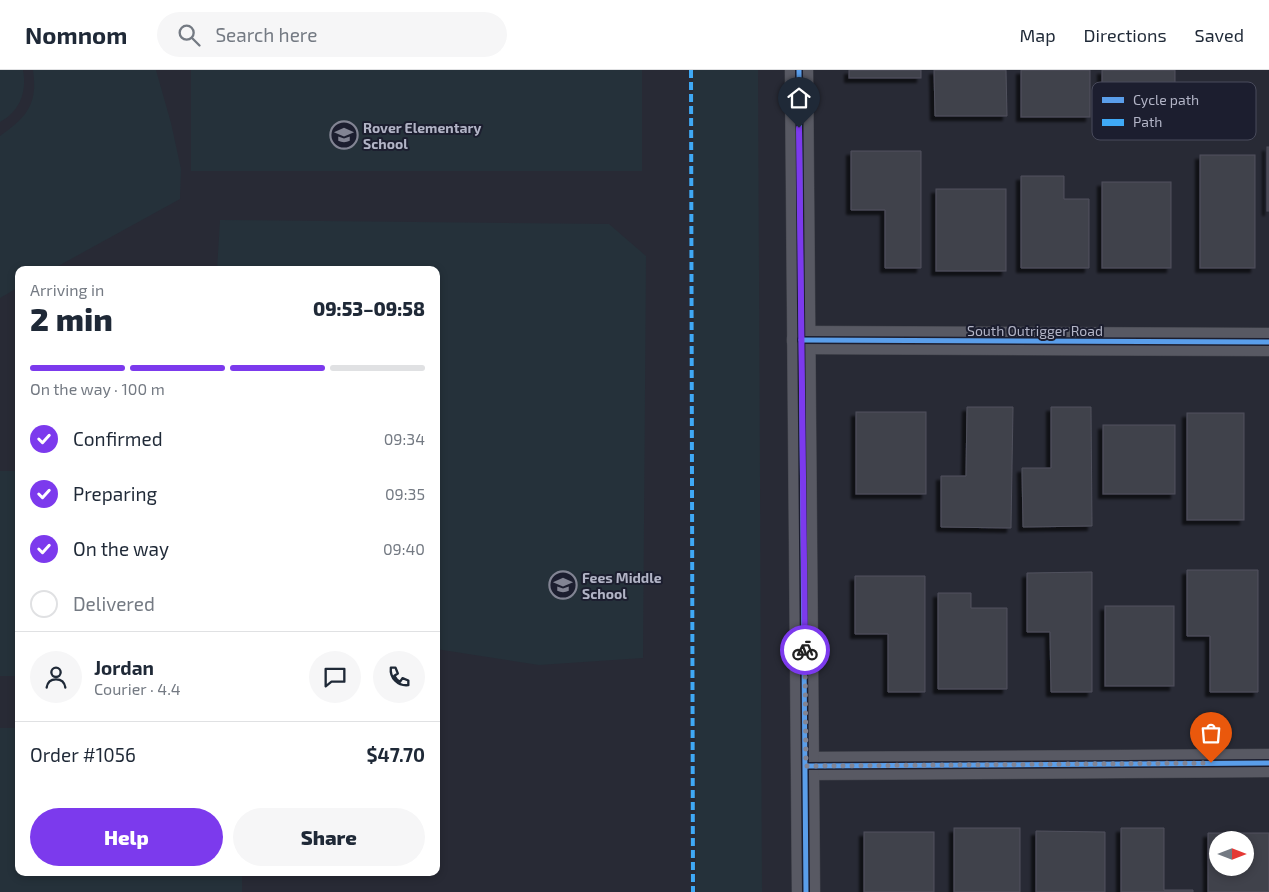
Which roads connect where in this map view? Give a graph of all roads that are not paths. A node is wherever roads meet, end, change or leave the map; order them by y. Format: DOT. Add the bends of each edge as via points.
graph roads {
  1 [pos="799,70"];
  2 [pos="801,340"];
  3 [pos="1269,342"];
  4 [pos="1269,763"];
  5 [pos="806,766"];
  6 [pos="806,892"];
  1 -- 2 [label="street"];
  2 -- 3 [label="street, South Outrigger Road"];
  2 -- 5 [label="street"];
  4 -- 5 [label="street"];
  5 -- 6 [label="street"];
}
